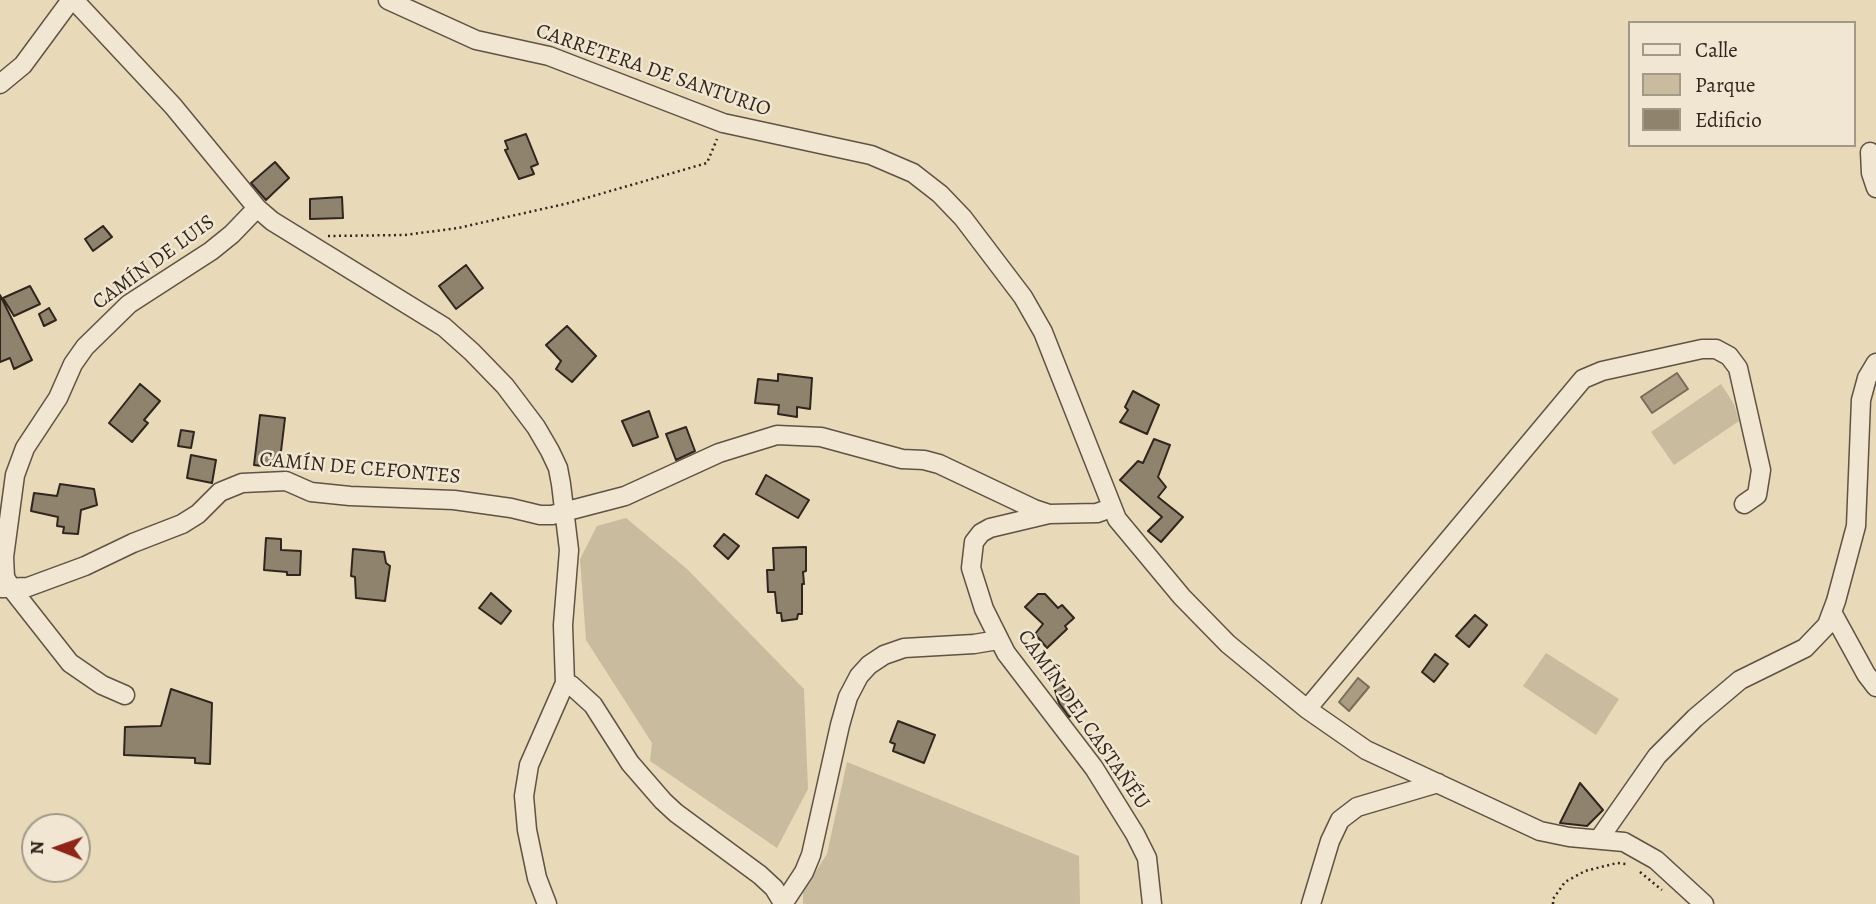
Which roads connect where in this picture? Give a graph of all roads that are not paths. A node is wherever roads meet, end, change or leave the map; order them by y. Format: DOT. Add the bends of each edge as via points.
graph roads {
  1 [pos="73,0"];
  2 [pos="388,0"];
  3 [pos="0,84"];
  4 [pos="1870,152"];
  5 [pos="1876,188"];
  6 [pos="257,208"];
  7 [pos="1876,363"];
  8 [pos="1744,504"];
  9 [pos="1111,508"];
  10 [pos="564,512"];
  11 [pos="1049,514"];
  12 [pos="5,588"];
  13 [pos="1832,612"];
  14 [pos="998,640"];
  15 [pos="565,684"];
  16 [pos="1876,687"];
  17 [pos="125,695"];
  18 [pos="1307,709"];
  19 [pos="1438,783"];
  20 [pos="1599,839"];
  21 [pos="547,904"];
  22 [pos="783,904"];
  23 [pos="1152,904"];
  24 [pos="1311,904"];
  25 [pos="1704,904"];
  1 -- 3 [label="street" via="23,65"];
  1 -- 6 [label="street" via="173,106"];
  2 -- 9 [label="street, CARRETERA DE SANTURIO" via="476,40 549,56 723,123 871,155 913,173 963,218 1023,297 1043,332"];
  4 -- 5 [label="street"];
  6 -- 10 [label="street" via="444,327 472,352 505,386 550,451 558,468"];
  6 -- 12 [label="street, CAMÍN DE LUIS" via="211,251 130,304 73,364 58,398 25,448 15,475 4,557"];
  7 -- 13 [label="street" via="1861,400 1856,526"];
  8 -- 18 [label="street" via="1757,495 1761,470 1738,368 1729,356 1716,349 1702,349 1583,379"];
  9 -- 11 [label="street, CAMÍN DEL CASTAÑÉU" via="1097,513"];
  9 -- 18 [label="street, CARRETERA DE SANTURIO" via="1182,597 1228,644"];
  10 -- 11 [label="street, CAMÍN DE CEFONTES" via="625,496 755,440 801,435 939,464"];
  10 -- 12 [label="street, CAMÍN DE CEFONTES" via="540,515 454,500 311,492 279,481 242,483 220,492 182,523 108,556 28,587"];
  10 -- 15 [label="street" via="569,550 563,625"];
  11 -- 14 [label="street, CAMÍN DEL CASTAÑÉU" via="990,528 974,542 974,583"];
  12 -- 17 [label="street" via="70,663"];
  13 -- 16 [label="street"];
  13 -- 20 [label="street" via="1827,625 1805,648 1740,680 1695,718 1657,756"];
  14 -- 22 [label="street" via="904,648 869,664 859,676 840,725 811,855"];
  14 -- 23 [label="street, CAMÍN DEL CASTAÑÉU" via="1094,768 1135,834 1147,858"];
  15 -- 21 [label="street" via="524,784 527,830"];
  15 -- 22 [label="street" via="593,705 630,763 663,801 760,875"];
  18 -- 19 [label="street, CARRETERA DE SANTURIO" via="1366,750"];
  19 -- 20 [label="street, CARRETERA DE SANTURIO" via="1540,831"];
  19 -- 24 [label="street" via="1357,807 1340,820"];
  20 -- 25 [label="street, CARRETERA DE SANTURIO" via="1624,842 1656,860"];
}
